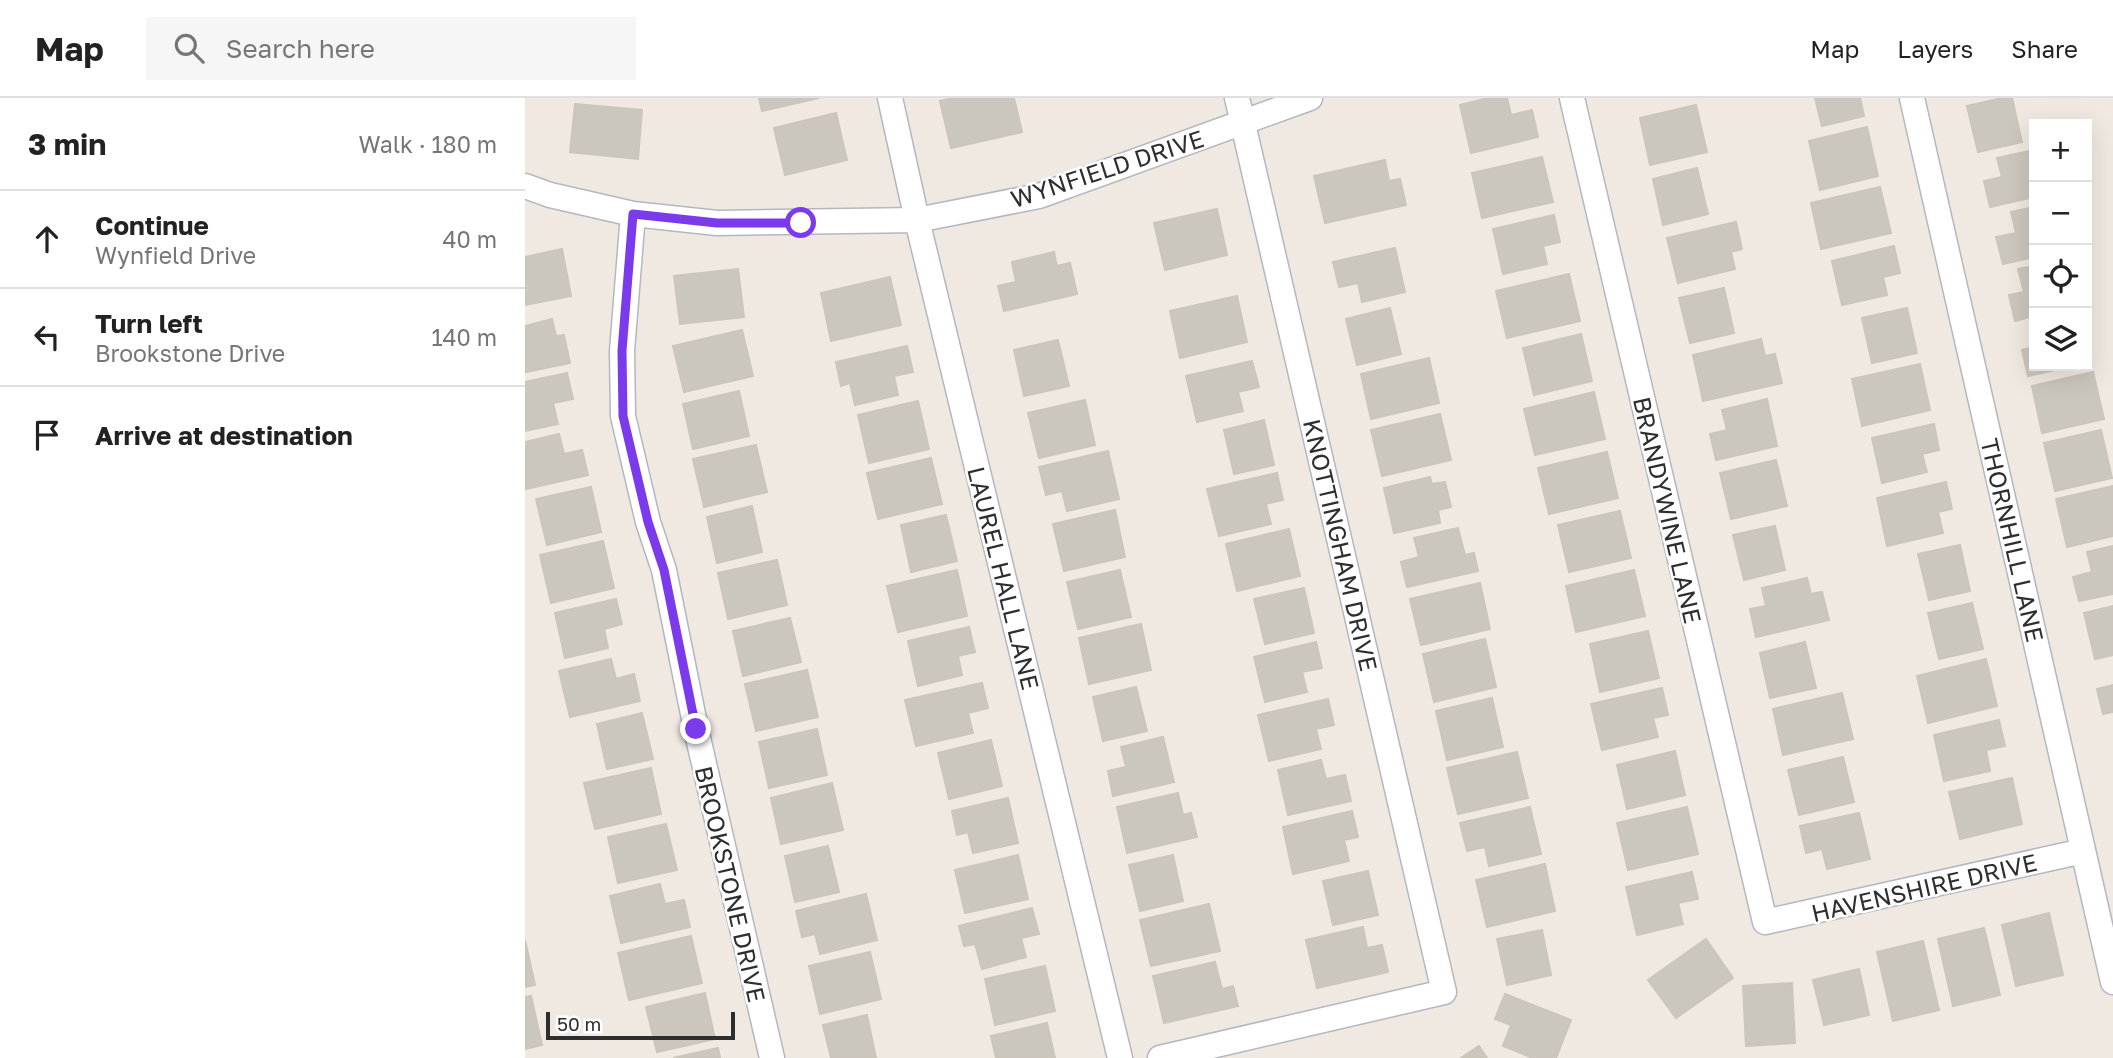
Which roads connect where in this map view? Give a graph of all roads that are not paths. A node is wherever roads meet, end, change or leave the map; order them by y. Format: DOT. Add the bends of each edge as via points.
graph roads {
  1 [pos="890,98"];
  2 [pos="1237,98"];
  3 [pos="1310,98"];
  4 [pos="1572,98"];
  5 [pos="1912,98"];
  6 [pos="1243,122"];
  7 [pos="525,186"];
  8 [pos="633,214"];
  9 [pos="917,220"];
  10 [pos="2083,851"];
  11 [pos="1765,922"];
  12 [pos="2113,982"];
  13 [pos="772,1058"];
  14 [pos="1120,1058"];
  15 [pos="1160,1058"];
  1 -- 9 [label="street, LAUREL HALL LANE"];
  2 -- 6 [label="street, KNOTTINGHAM DRIVE"];
  3 -- 6 [label="street, WYNFIELD DRIVE"];
  4 -- 11 [label="street, BRANDYWINE LANE"];
  5 -- 10 [label="street, THORNHILL LANE"];
  6 -- 9 [label="street, WYNFIELD DRIVE" via="1039,195"];
  6 -- 15 [label="street, KNOTTINGHAM DRIVE" via="1444,992"];
  7 -- 8 [label="street, WYNFIELD DRIVE"];
  8 -- 9 [label="street, WYNFIELD DRIVE" via="717,223"];
  8 -- 13 [label="street, BROOKSTONE DRIVE" via="622,351 623,416 664,570"];
  9 -- 14 [label="street, LAUREL HALL LANE"];
  10 -- 11 [label="street, HAVENSHIRE DRIVE"];
  10 -- 12 [label="street, THORNHILL LANE"];
}
